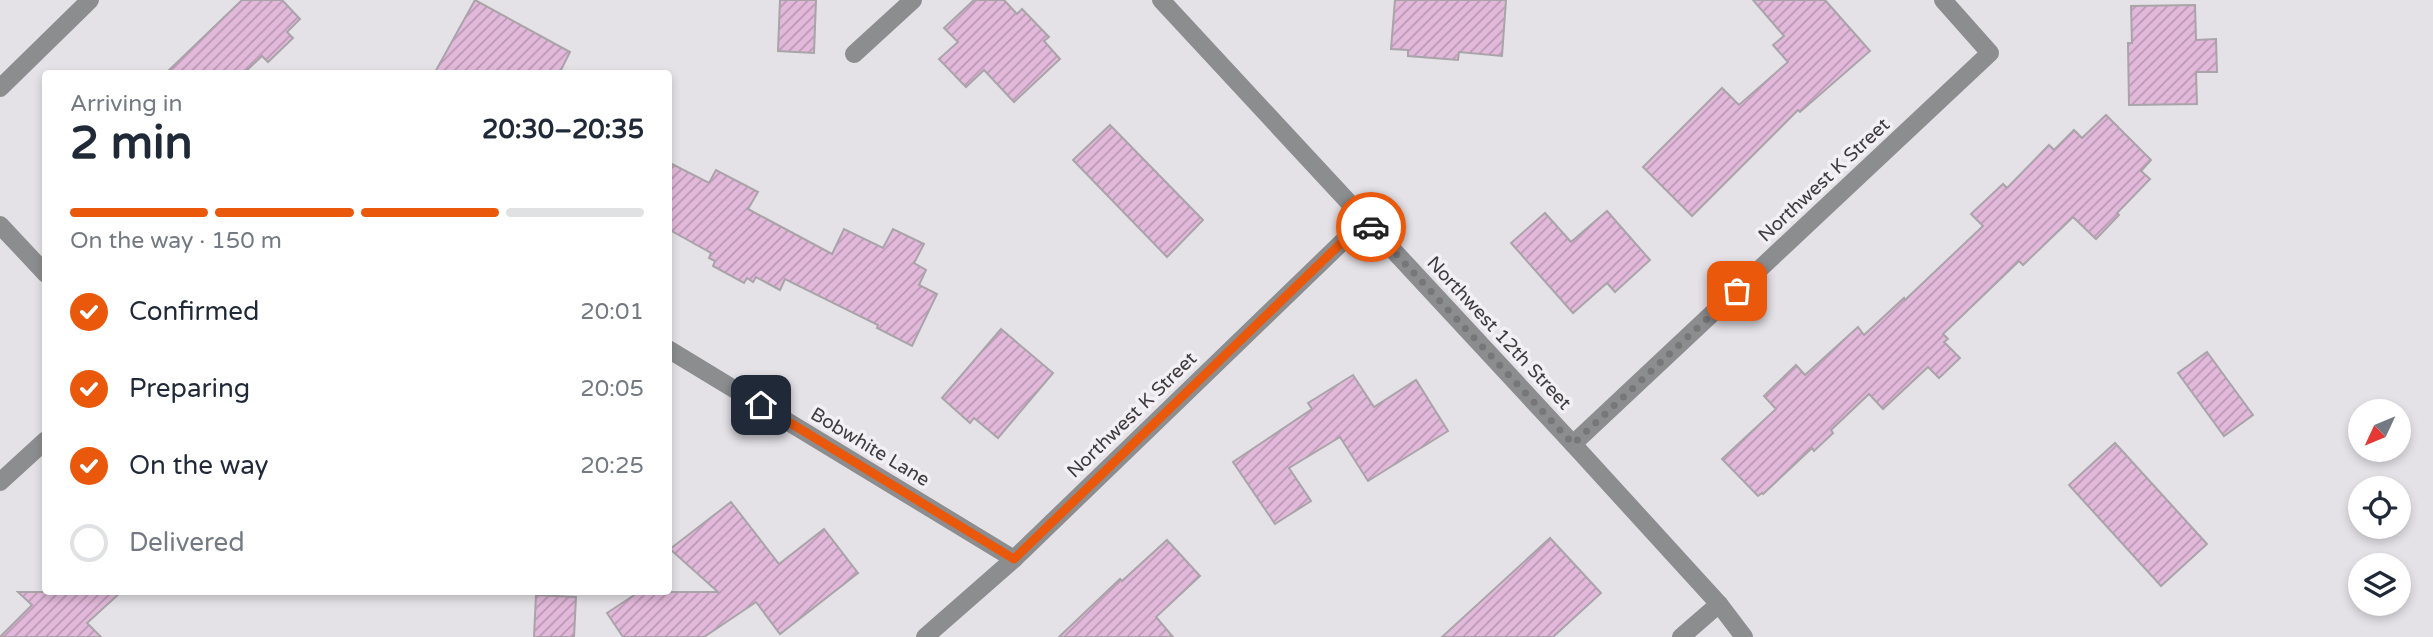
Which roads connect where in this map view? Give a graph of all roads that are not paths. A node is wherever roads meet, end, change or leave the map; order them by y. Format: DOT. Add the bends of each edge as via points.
graph roads {
  1 [pos="90,0"];
  2 [pos="913,0"];
  3 [pos="1161,0"];
  4 [pos="1943,0"];
  5 [pos="854,54"];
  6 [pos="0,88"];
  7 [pos="1365,220"];
  8 [pos="0,225"];
  9 [pos="42,270"];
  10 [pos="672,351"];
  11 [pos="42,444"];
  12 [pos="1573,444"];
  13 [pos="0,482"];
  14 [pos="1014,559"];
  15 [pos="1718,604"];
  16 [pos="925,637"];
  17 [pos="1681,637"];
  18 [pos="1744,637"];
  1 -- 6 [label="street"];
  2 -- 5 [label="street"];
  3 -- 7 [label="street, Northwest 12th Street"];
  4 -- 12 [label="street, Northwest K Street" via="1990,52"];
  7 -- 12 [label="street, Northwest 12th Street"];
  7 -- 14 [label="street, Northwest K Street"];
  8 -- 9 [label="street"];
  10 -- 14 [label="street, Bobwhite Lane"];
  11 -- 13 [label="street"];
  12 -- 15 [label="street, Northwest 12th Street"];
  14 -- 16 [label="street, Northwest K Street"];
  15 -- 17 [label="street"];
  15 -- 18 [label="street, Northwest 12th Street"];
}
